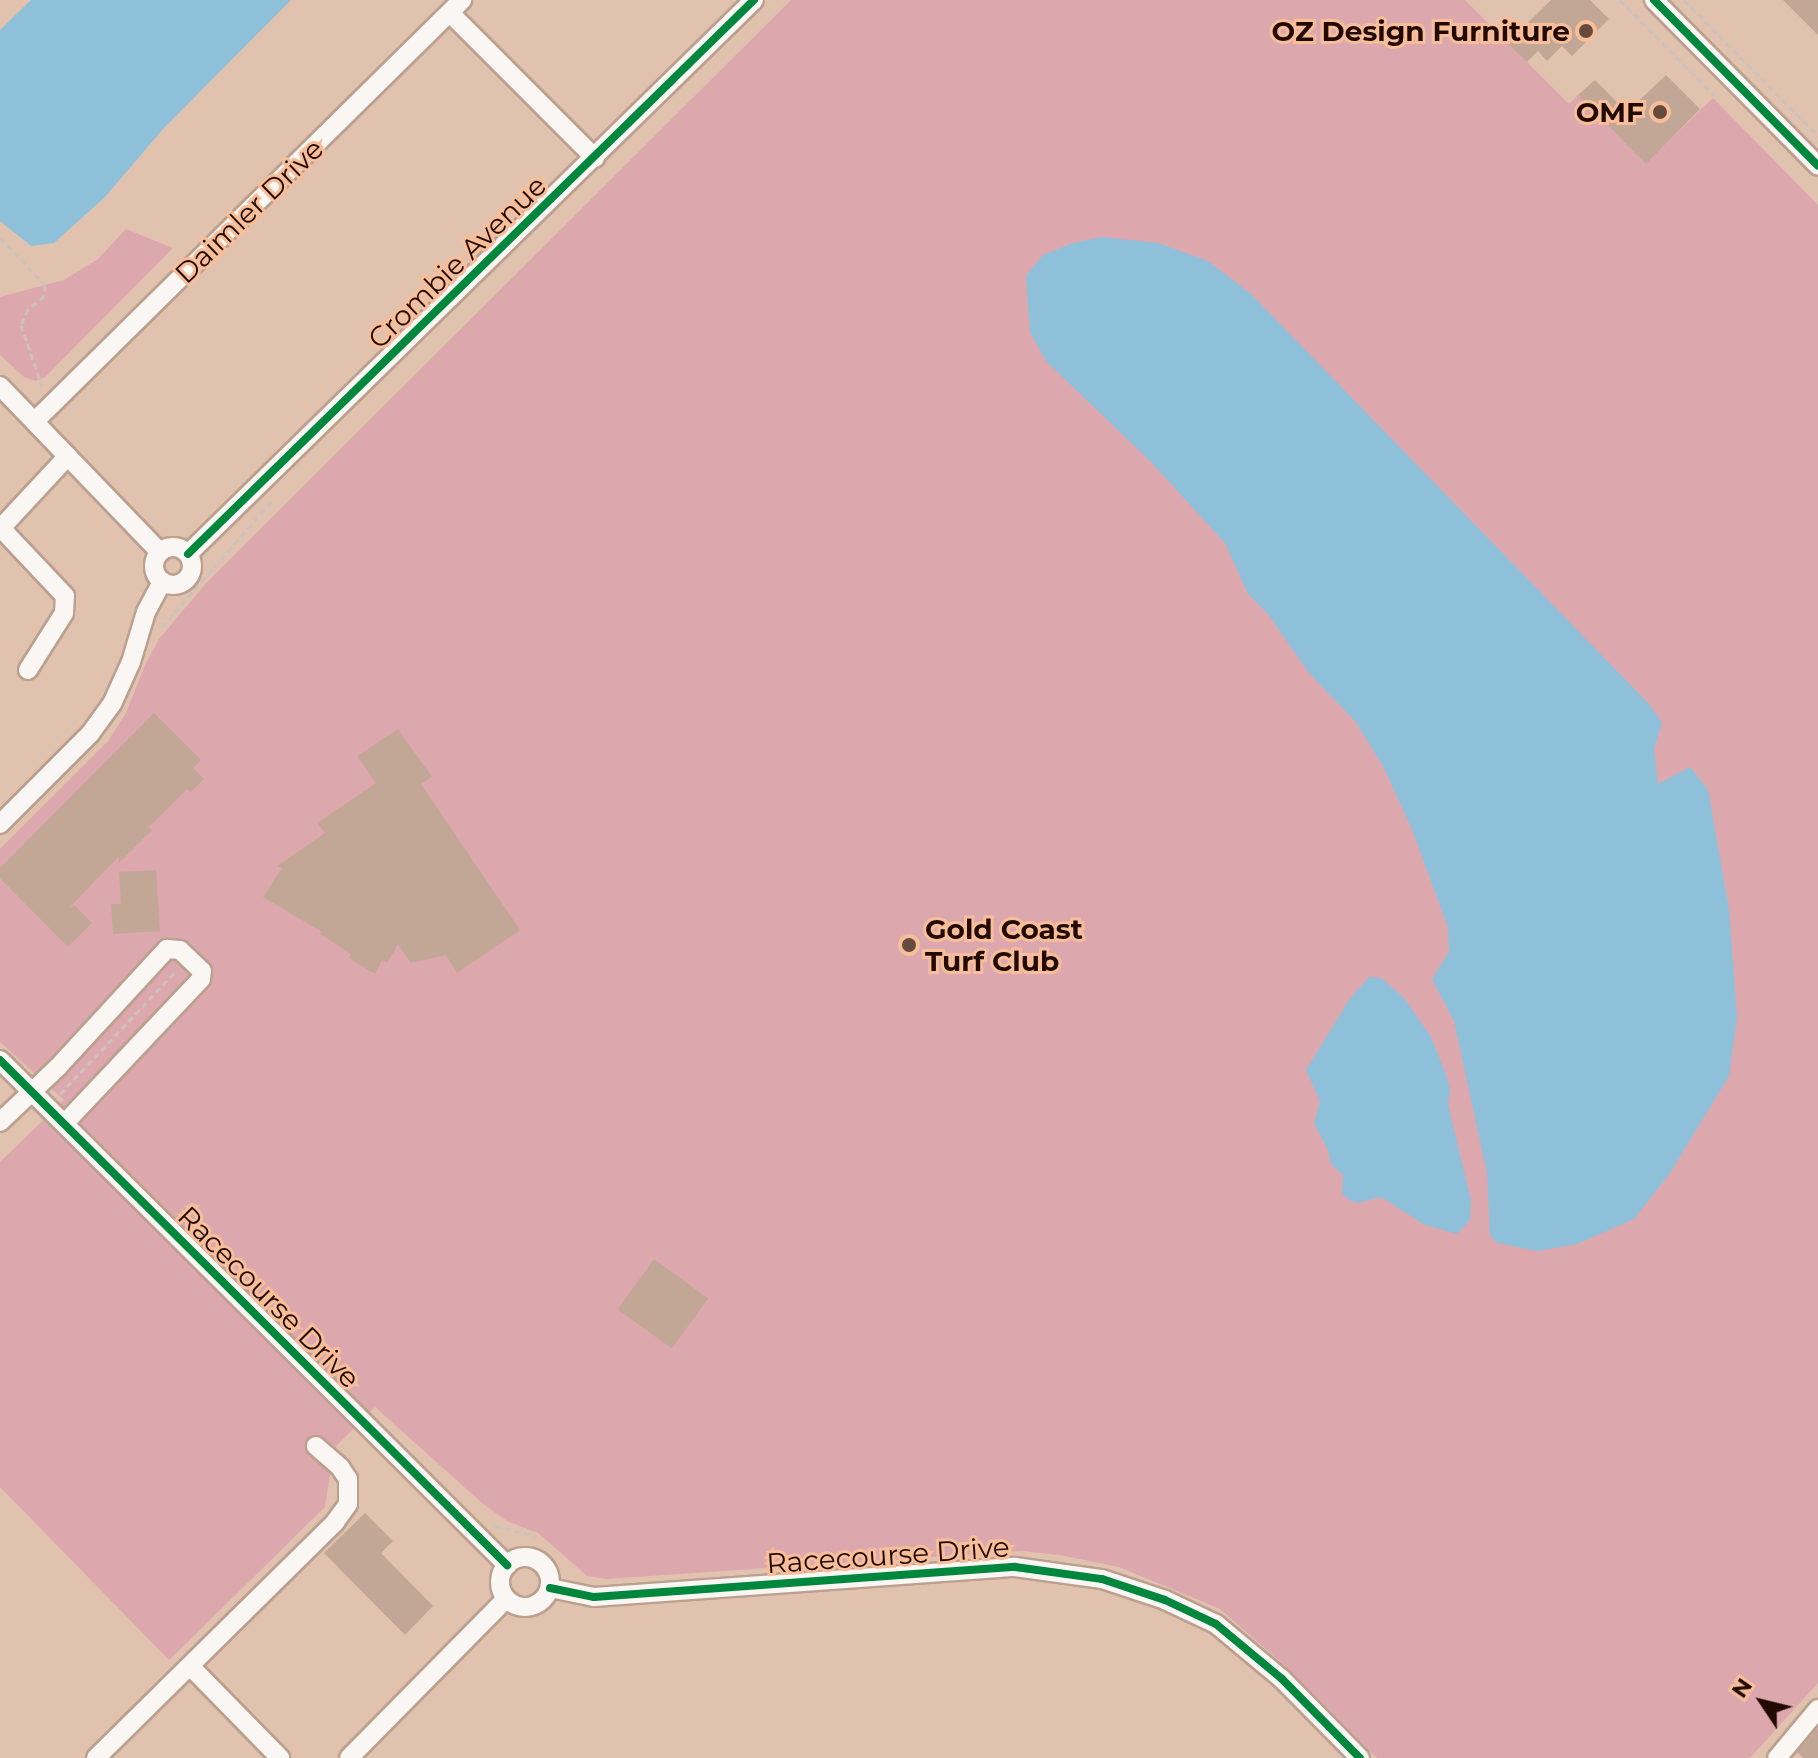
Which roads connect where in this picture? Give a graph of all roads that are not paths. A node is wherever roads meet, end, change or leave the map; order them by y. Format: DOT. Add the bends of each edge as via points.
graph roads {
  1 [pos="754,0"];
  2 [pos="1654,0"];
  3 [pos="456,7"];
  4 [pos="595,158"];
  5 [pos="1818,166"];
  6 [pos="0,386"];
  7 [pos="35,421"];
  8 [pos="68,456"];
  9 [pos="1,528"];
  10 [pos="159,551"];
  11 [pos="188,554"];
  12 [pos="162,582"];
  13 [pos="28,670"];
  14 [pos="0,824"];
  15 [pos="0,1060"];
  16 [pos="31,1092"];
  17 [pos="0,1122"];
  18 [pos="64,1124"];
  19 [pos="316,1446"];
  20 [pos="507,1565"];
  21 [pos="550,1588"];
  22 [pos="506,1599"];
  23 [pos="190,1666"];
  24 [pos="1818,1709"];
  25 [pos="96,1758"];
  26 [pos="280,1758"];
  27 [pos="349,1758"];
  28 [pos="1360,1758"];
  29 [pos="1777,1758"];
  1 -- 4 [label="street, Crombie Avenue"];
  2 -- 5 [label="street"];
  3 -- 4 [label="street"];
  3 -- 7 [label="street, Daimler Drive"];
  4 -- 11 [label="street, Crombie Avenue"];
  6 -- 7 [label="street"];
  7 -- 8 [label="street"];
  8 -- 9 [label="street"];
  8 -- 10 [label="street"];
  9 -- 13 [label="street" via="65,596 64,613"];
  10 -- 11 [label="street" via="178,547"];
  10 -- 12 [label="street" via="153,570"];
  11 -- 12 [label="street" via="189,577 174,585"];
  12 -- 14 [label="street" via="112,704 90,734"];
  15 -- 16 [label="street, Racecourse Drive"];
  16 -- 17 [label="street"];
  16 -- 18 [label="street, Racecourse Drive"];
  16 -- 18 [label="street" via="167,949 180,950 190,959 202,971 201,979"];
  18 -- 20 [label="street, Racecourse Drive"];
  19 -- 23 [label="street" via="348,1479 348,1504"];
  20 -- 21 [label="street" via="525,1557 538,1560 548,1572"];
  20 -- 22 [label="street" via="500,1584"];
  21 -- 22 [label="street" via="531,1607"];
  21 -- 28 [label="street, Racecourse Drive" via="594,1597 1015,1567 1102,1579 1216,1624 1282,1679"];
  22 -- 27 [label="street"];
  23 -- 25 [label="street"];
  23 -- 26 [label="street"];
  24 -- 29 [label="street"];
}
